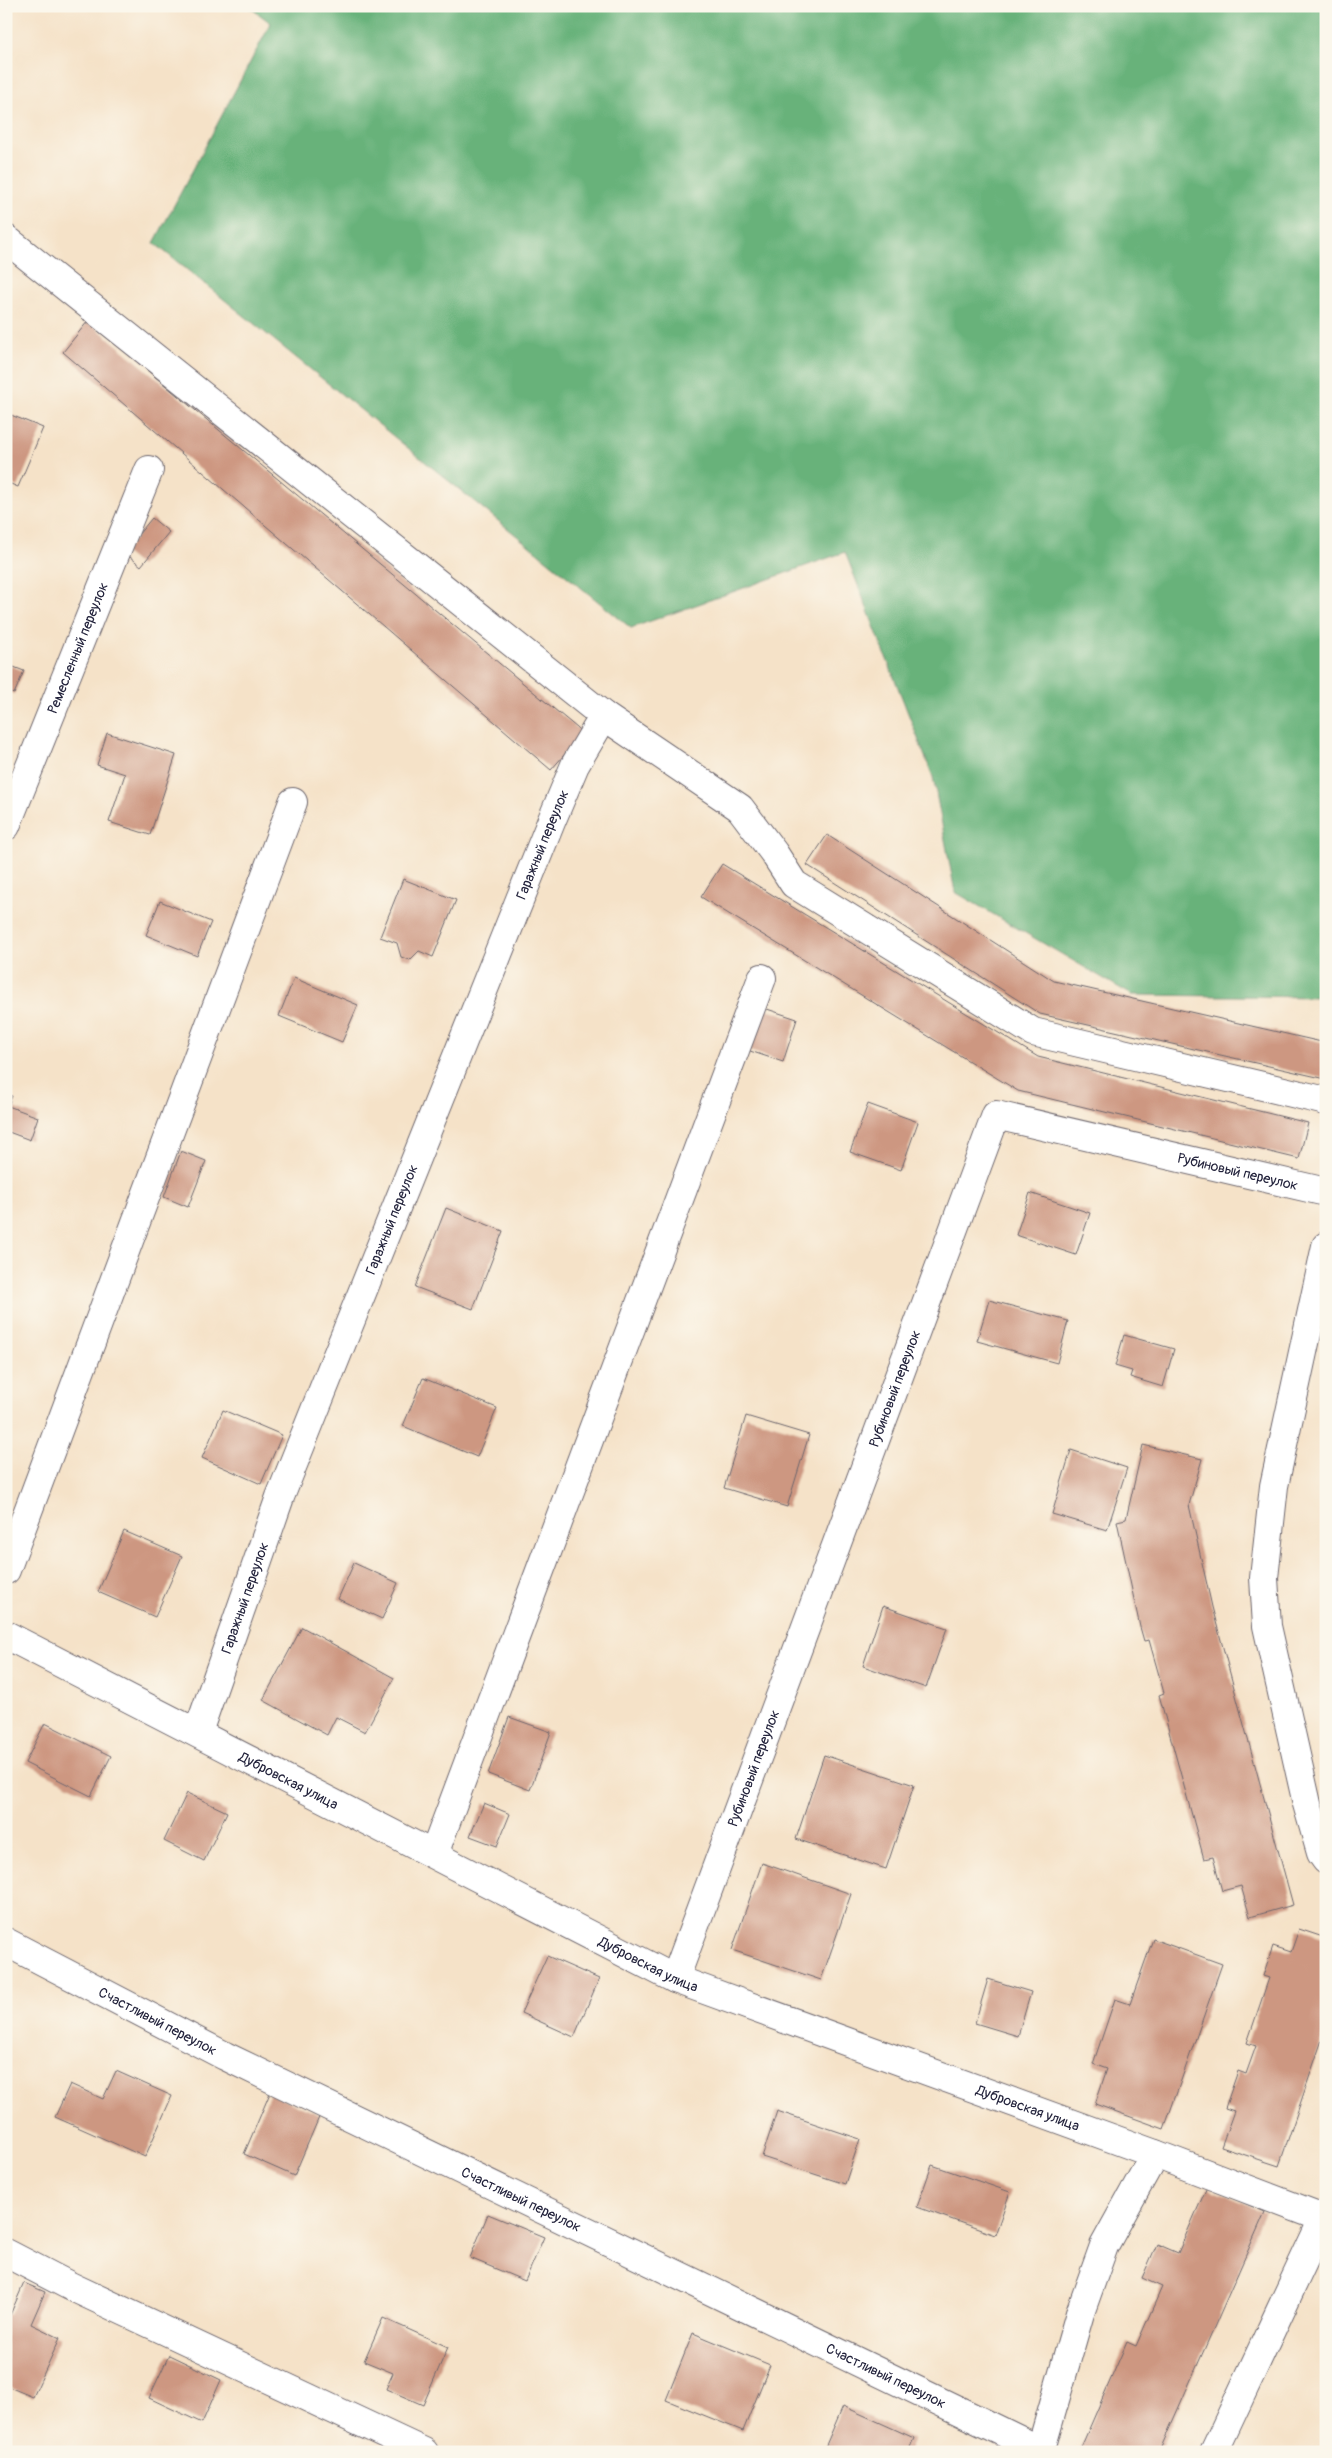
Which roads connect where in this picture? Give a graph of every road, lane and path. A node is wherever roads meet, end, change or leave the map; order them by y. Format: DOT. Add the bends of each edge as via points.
graph roads {
  1 [pos="6,239"];
  2 [pos="149,470"];
  3 [pos="604,716"];
  4 [pos="292,802"];
  5 [pos="6,826"];
  6 [pos="762,978"];
  7 [pos="1326,1101"];
  8 [pos="1326,1192"];
  9 [pos="1326,1246"];
  10 [pos="6,1570"];
  11 [pos="6,1635"];
  12 [pos="198,1732"];
  13 [pos="434,1854"];
  14 [pos="1326,1860"];
  15 [pos="6,1942"];
  16 [pos="675,1979"];
  17 [pos="1156,2154"];
  18 [pos="1325,2217"];
  19 [pos="6,2252"];
  20 [pos="1040,2451"];
  21 [pos="424,2452"];
  22 [pos="1214,2452"];
  1 -- 3 [label="street"];
  2 -- 5 [label="street, Ремесленный переулок"];
  3 -- 7 [label="street" via="740,808 794,884 1033,1032"];
  3 -- 12 [label="street, Гаражный переулок" via="575,765 551,822 284,1488"];
  4 -- 10 [label="street"];
  6 -- 13 [label="street"];
  8 -- 16 [label="street, Рубиновый переулок" via="996,1115"];
  9 -- 14 [label="street" via="1274,1486 1264,1578 1268,1626 1307,1804"];
  11 -- 12 [label="street, Дубровская улица"];
  12 -- 13 [label="street, Дубровская улица"];
  13 -- 16 [label="street, Дубровская улица"];
  15 -- 20 [label="street, Счастливый переулок" via="225,2056"];
  16 -- 17 [label="street, Дубровская улица"];
  17 -- 18 [label="street, Дубровская улица"];
  17 -- 20 [label="street" via="1104,2246 1080,2313"];
  18 -- 22 [label="street"];
  19 -- 21 [label="street" via="70,2286"];
}
